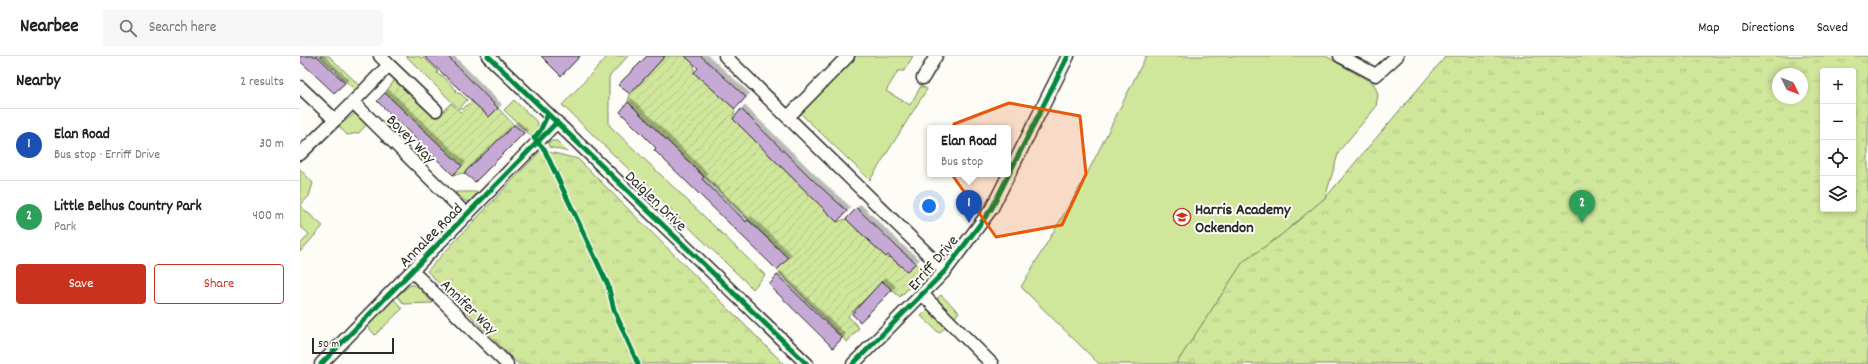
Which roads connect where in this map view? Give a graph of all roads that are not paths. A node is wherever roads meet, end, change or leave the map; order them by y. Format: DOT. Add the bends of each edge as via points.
graph roads {
  1 [pos="380,56"];
  2 [pos="488,56"];
  3 [pos="725,56"];
  4 [pos="848,56"];
  5 [pos="936,56"];
  6 [pos="1068,56"];
  7 [pos="1340,56"];
  8 [pos="1397,56"];
  9 [pos="389,65"];
  10 [pos="923,78"];
  11 [pos="300,87"];
  12 [pos="353,102"];
  13 [pos="436,110"];
  14 [pos="788,117"];
  15 [pos="334,120"];
  16 [pos="557,122"];
  17 [pos="300,154"];
  18 [pos="1011,170"];
  19 [pos="1008,177"];
  20 [pos="467,215"];
  21 [pos="945,271"];
  22 [pos="412,272"];
  23 [pos="922,294"];
  24 [pos="321,364"];
  25 [pos="507,364"];
  26 [pos="807,364"];
  27 [pos="853,364"];
  28 [pos="992,364"];
  1 -- 9 [label="street"];
  2 -- 16 [label="street, Daiglen Drive"];
  3 -- 14 [label="street"];
  4 -- 14 [label="street"];
  5 -- 10 [label="street"];
  6 -- 18 [label="street, Erriff Drive"];
  7 -- 8 [label="street" via="1376,75"];
  9 -- 12 [label="street"];
  9 -- 13 [label="street"];
  11 -- 15 [label="street"];
  12 -- 15 [label="street"];
  12 -- 20 [label="street, Bovey Way"];
  14 -- 21 [label="street"];
  15 -- 17 [label="street"];
  16 -- 20 [label="street, Annalee Road"];
  16 -- 26 [label="street, Daiglen Drive"];
  19 -- 21 [label="street, Erriff Drive" via="992,208"];
  20 -- 22 [label="street, Annalee Road"];
  21 -- 23 [label="street, Erriff Drive"];
  22 -- 24 [label="street, Annalee Road"];
  22 -- 25 [label="street, Annifer Way"];
  23 -- 27 [label="street, Erriff Drive"];
  23 -- 28 [label="street"];
}
